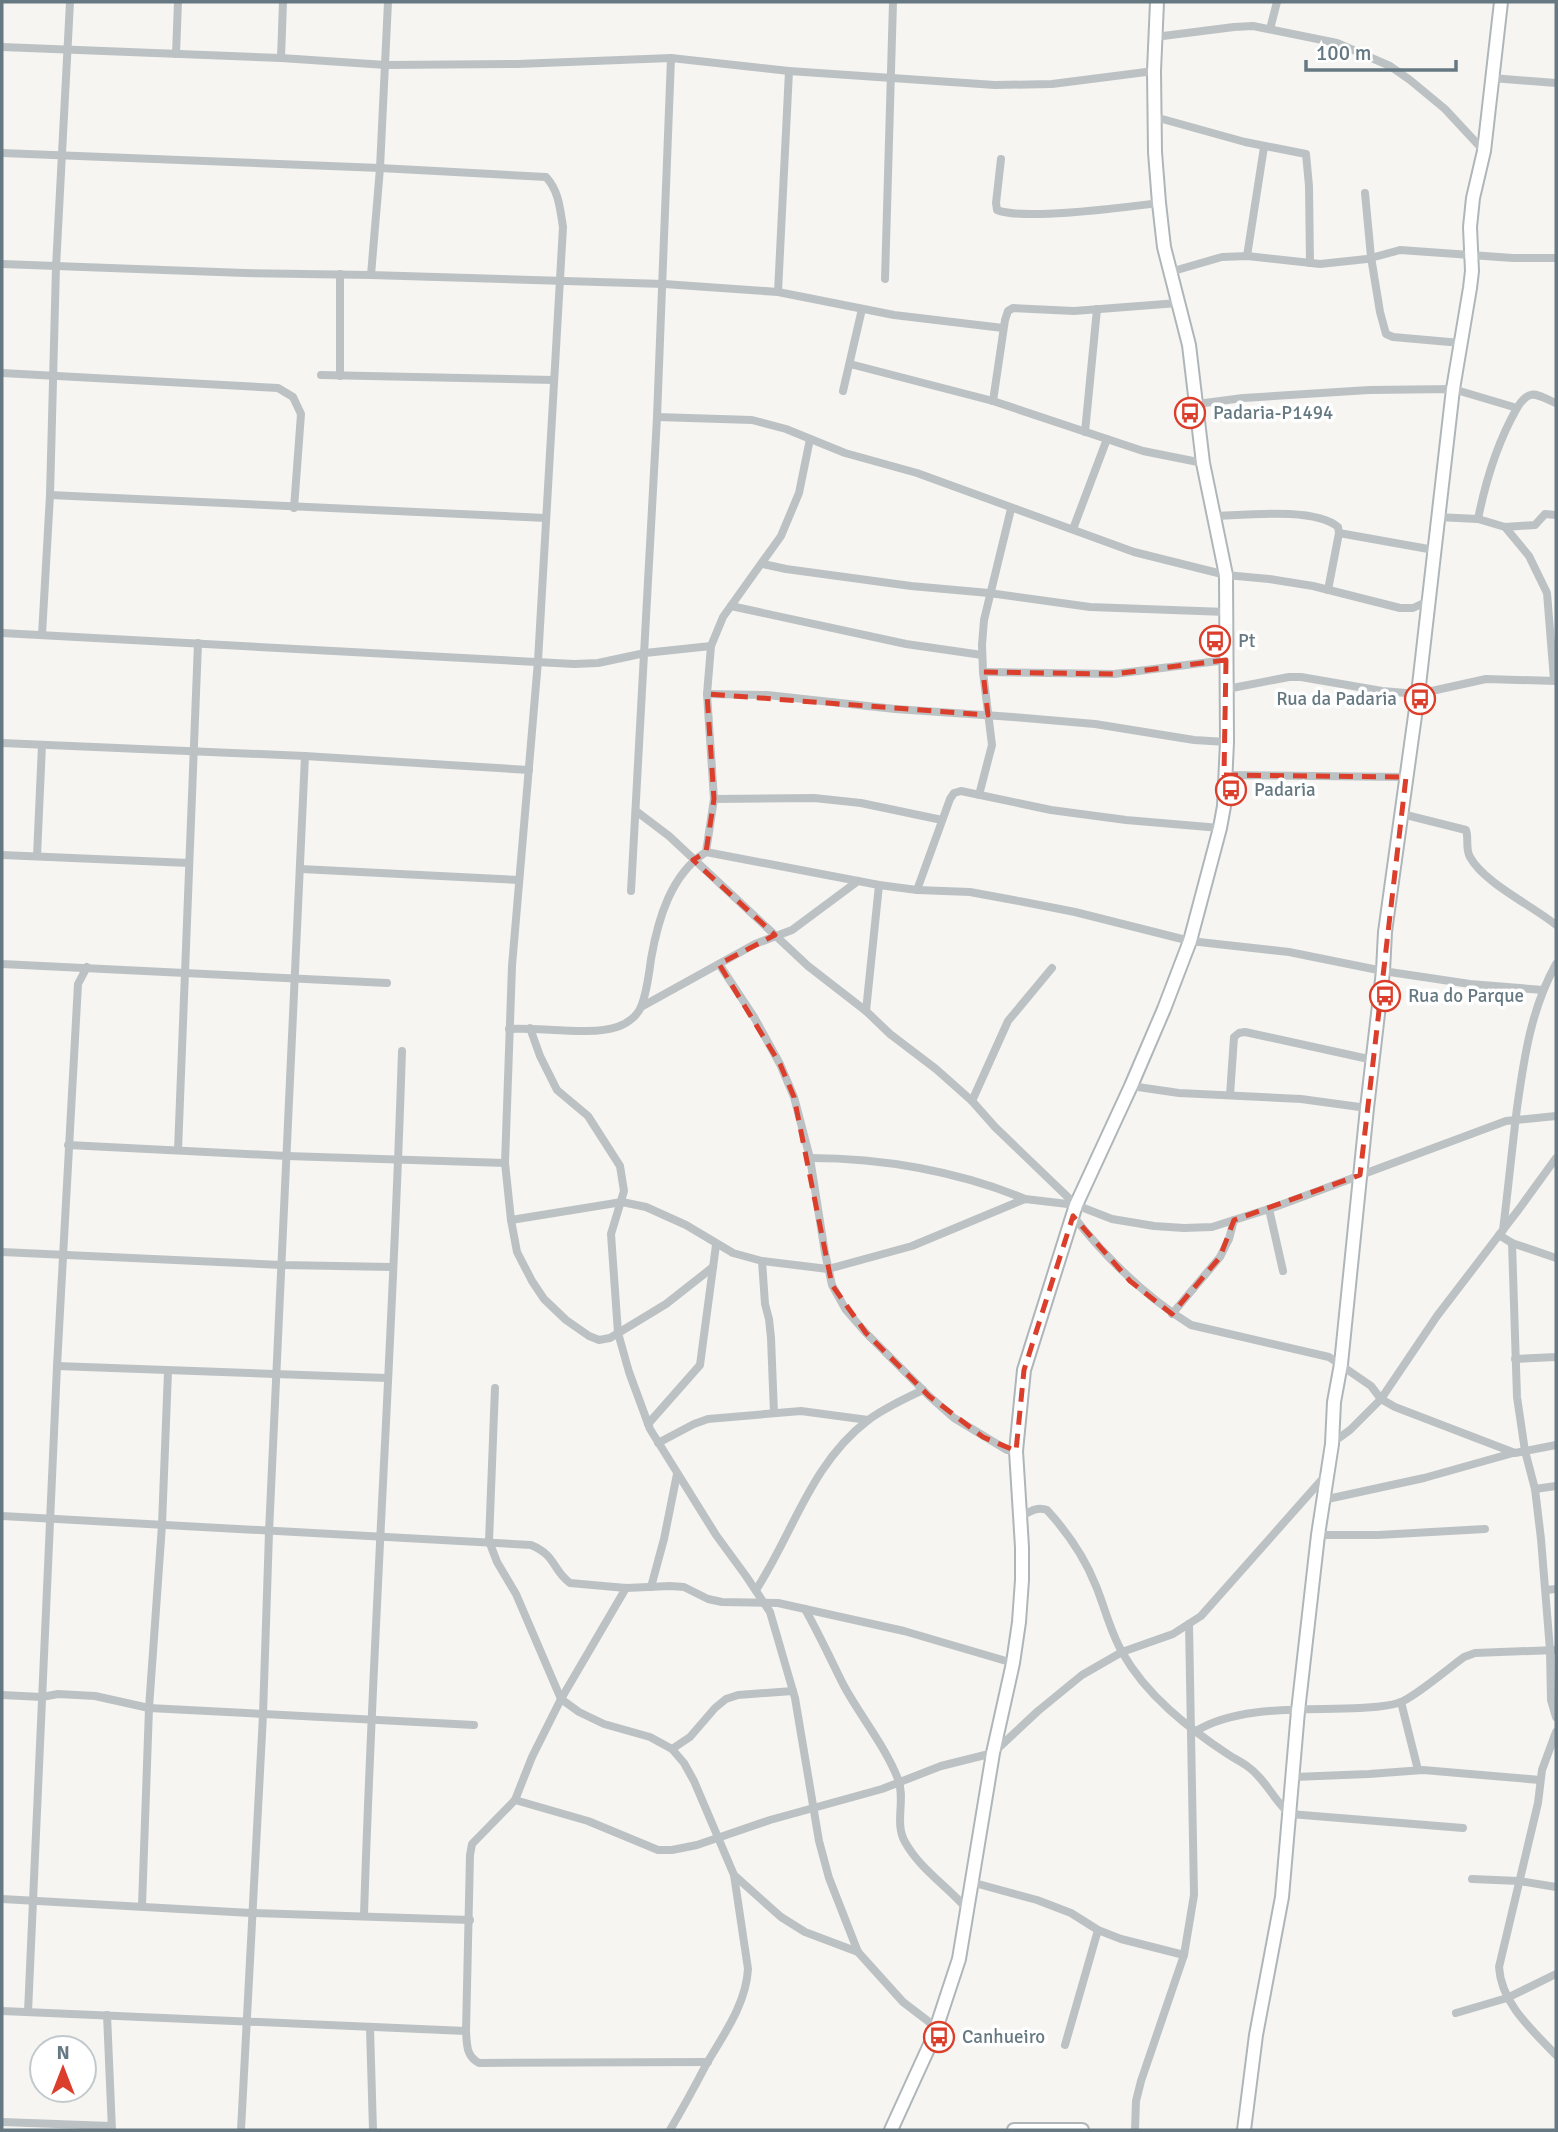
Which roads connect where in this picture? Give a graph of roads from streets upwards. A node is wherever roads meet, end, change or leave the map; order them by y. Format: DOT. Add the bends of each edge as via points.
graph roads {
  1 [pos="71,2"];
  2 [pos="178,2"];
  3 [pos="283,2"];
  4 [pos="388,2"];
  5 [pos="894,2"];
  6 [pos="1157,2"];
  7 [pos="1277,2"];
  8 [pos="1501,2"];
  9 [pos="1269,29"];
  10 [pos="1155,37"];
  11 [pos="2,47"];
  12 [pos="68,49"];
  13 [pos="176,54"];
  14 [pos="281,58"];
  15 [pos="671,58"];
  16 [pos="386,65"];
  17 [pos="789,71"];
  18 [pos="1154,71"];
  19 [pos="892,77"];
  20 [pos="1492,78"];
  21 [pos="1556,83"];
  22 [pos="1155,117"];
  23 [pos="1264,147"];
  24 [pos="1484,151"];
  25 [pos="2,153"];
  26 [pos="61,154"];
  27 [pos="1001,159"];
  28 [pos="380,168"];
  29 [pos="1365,193"];
  30 [pos="1159,204"];
  31 [pos="1247,256"];
  32 [pos="1470,256"];
  33 [pos="1371,257"];
  34 [pos="1556,258"];
  35 [pos="1310,263"];
  36 [pos="2,264"];
  37 [pos="56,267"];
  38 [pos="1170,272"];
  39 [pos="340,274"];
  40 [pos="371,275"];
  41 [pos="885,279"];
  42 [pos="560,281"];
  43 [pos="664,284"];
  44 [pos="778,292"];
  45 [pos="1178,303"];
  46 [pos="862,309"];
  47 [pos="1097,309"];
  48 [pos="1003,328"];
  49 [pos="1461,343"];
  50 [pos="850,364"];
  51 [pos="2,373"];
  52 [pos="52,375"];
  53 [pos="321,375"];
  54 [pos="340,376"];
  55 [pos="553,380"];
  56 [pos="1452,390"];
  57 [pos="844,391"];
  58 [pos="993,401"];
  59 [pos="1556,403"];
  60 [pos="1197,404"];
  61 [pos="1517,408"];
  62 [pos="657,416"];
  63 [pos="1085,432"];
  64 [pos="810,439"];
  65 [pos="1107,439"];
  66 [pos="1203,463"];
  67 [pos="50,495"];
  68 [pos="294,508"];
  69 [pos="1011,509"];
  70 [pos="1556,514"];
  71 [pos="1215,516"];
  72 [pos="1437,517"];
  73 [pos="546,518"];
  74 [pos="1478,519"];
  75 [pos="1505,527"];
  76 [pos="1073,529"];
  77 [pos="1339,533"];
  78 [pos="1434,550"];
  79 [pos="763,564"];
  80 [pos="1226,575"];
  81 [pos="1328,590"];
  82 [pos="989,593"];
  83 [pos="1552,593"];
  84 [pos="1428,601"];
  85 [pos="731,607"];
  86 [pos="1226,612"];
  87 [pos="2,633"];
  88 [pos="41,635"];
  89 [pos="198,643"];
  90 [pos="711,646"];
  91 [pos="645,653"];
  92 [pos="982,655"];
  93 [pos="1226,660"];
  94 [pos="538,661"];
  95 [pos="983,672"];
  96 [pos="1555,680"];
  97 [pos="1227,689"];
  98 [pos="707,694"];
  99 [pos="1418,694"];
  100 [pos="989,715"];
  101 [pos="1227,742"];
  102 [pos="2,743"];
  103 [pos="42,745"];
  104 [pos="192,751"];
  105 [pos="305,757"];
  106 [pos="529,770"];
  107 [pos="1224,775"];
  108 [pos="1406,777"];
  109 [pos="979,795"];
  110 [pos="714,799"];
  111 [pos="636,811"];
  112 [pos="1402,814"];
  113 [pos="942,820"];
  114 [pos="1220,828"];
  115 [pos="706,852"];
  116 [pos="2,855"];
  117 [pos="37,856"];
  118 [pos="693,860"];
  119 [pos="189,863"];
  120 [pos="301,869"];
  121 [pos="519,880"];
  122 [pos="858,881"];
  123 [pos="880,885"];
  124 [pos="917,890"];
  125 [pos="631,891"];
  126 [pos="1556,925"];
  127 [pos="775,935"];
  128 [pos="1190,941"];
  129 [pos="2,964"];
  130 [pos="719,964"];
  131 [pos="1556,964"];
  132 [pos="68,967"];
  133 [pos="88,967"];
  134 [pos="1052,968"];
  135 [pos="1383,971"];
  136 [pos="185,973"];
  137 [pos="295,978"];
  138 [pos="387,983"];
  139 [pos="78,984"];
  140 [pos="1543,990"];
  141 [pos="641,1007"];
  142 [pos="866,1011"];
  143 [pos="530,1028"];
  144 [pos="509,1029"];
  145 [pos="402,1051"];
  146 [pos="1373,1060"];
  147 [pos="1131,1086"];
  148 [pos="1230,1095"];
  149 [pos="972,1101"];
  150 [pos="1367,1108"];
  151 [pos="1556,1116"];
  152 [pos="1516,1118"];
  153 [pos="68,1145"];
  154 [pos="178,1150"];
  155 [pos="287,1156"];
  156 [pos="810,1158"];
  157 [pos="1556,1158"];
  158 [pos="398,1160"];
  159 [pos="505,1163"];
  160 [pos="1360,1175"];
  161 [pos="1025,1199"];
  162 [pos="622,1202"];
  163 [pos="1269,1209"];
  164 [pos="1075,1211"];
  165 [pos="511,1220"];
  166 [pos="1234,1220"];
  167 [pos="1501,1233"];
  168 [pos="1512,1243"];
  169 [pos="716,1245"];
  170 [pos="2,1252"];
  171 [pos="63,1255"];
  172 [pos="1556,1258"];
  173 [pos="762,1261"];
  174 [pos="282,1265"];
  175 [pos="393,1267"];
  176 [pos="713,1267"];
  177 [pos="828,1269"];
  178 [pos="1283,1270"];
  179 [pos="1172,1314"];
  180 [pos="618,1333"];
  181 [pos="1556,1357"];
  182 [pos="1515,1359"];
  183 [pos="1341,1364"];
  184 [pos="57,1366"];
  185 [pos="168,1371"];
  186 [pos="277,1374"];
  187 [pos="387,1378"];
  188 [pos="495,1388"];
  189 [pos="923,1390"];
  190 [pos="1381,1399"];
  191 [pos="774,1413"];
  192 [pos="868,1420"];
  193 [pos="648,1424"];
  194 [pos="658,1443"];
  195 [pos="1332,1444"];
  196 [pos="1556,1445"];
  197 [pos="1016,1451"];
  198 [pos="1525,1451"];
  199 [pos="1515,1453"];
  200 [pos="677,1474"];
  201 [pos="1326,1475"];
  202 [pos="1556,1486"];
  203 [pos="1535,1489"];
  204 [pos="1323,1500"];
  205 [pos="2,1516"];
  206 [pos="1020,1517"];
  207 [pos="52,1520"];
  208 [pos="162,1525"];
  209 [pos="1485,1529"];
  210 [pos="269,1532"];
  211 [pos="1318,1535"];
  212 [pos="379,1536"];
  213 [pos="489,1541"];
  214 [pos="651,1587"];
  215 [pos="626,1588"];
  216 [pos="1556,1589"];
  217 [pos="756,1590"];
  218 [pos="1546,1590"];
  219 [pos="764,1602"];
  220 [pos="805,1609"];
  221 [pos="1189,1624"];
  222 [pos="1553,1650"];
  223 [pos="1122,1652"];
  224 [pos="1013,1663"];
  225 [pos="793,1691"];
  226 [pos="2,1695"];
  227 [pos="42,1697"];
  228 [pos="561,1699"];
  229 [pos="1401,1702"];
  230 [pos="149,1708"];
  231 [pos="1298,1711"];
  232 [pos="263,1715"];
  233 [pos="1556,1717"];
  234 [pos="370,1719"];
  235 [pos="474,1725"];
  236 [pos="1194,1729"];
  237 [pos="1556,1732"];
  238 [pos="673,1749"];
  239 [pos="993,1754"];
  240 [pos="1418,1770"];
  241 [pos="1294,1777"];
  242 [pos="1540,1780"];
  243 [pos="900,1783"];
  244 [pos="515,1800"];
  245 [pos="812,1808"];
  246 [pos="1290,1814"];
  247 [pos="1462,1828"];
  248 [pos="718,1837"];
  249 [pos="734,1875"];
  250 [pos="1472,1879"];
  251 [pos="1519,1881"];
  252 [pos="971,1882"];
  253 [pos="1556,1887"];
  254 [pos="2,1899"];
  255 [pos="33,1901"];
  256 [pos="142,1906"];
  257 [pos="968,1910"];
  258 [pos="251,1913"];
  259 [pos="364,1915"];
  260 [pos="470,1920"];
  261 [pos="1098,1930"];
  262 [pos="858,1952"];
  263 [pos="1184,1955"];
  264 [pos="1556,1974"];
  265 [pos="1507,1998"];
  266 [pos="2,2011"];
  267 [pos="28,2012"];
  268 [pos="1456,2013"];
  269 [pos="107,2015"];
  270 [pos="247,2021"];
  271 [pos="370,2028"];
  272 [pos="937,2028"];
  273 [pos="467,2031"];
  274 [pos="1065,2045"];
  275 [pos="1556,2055"];
  276 [pos="708,2062"];
  277 [pos="2,2122"];
  278 [pos="111,2128"];
  279 [pos="241,2130"];
  280 [pos="373,2130"];
  281 [pos="670,2130"];
  282 [pos="891,2130"];
  283 [pos="1014,2130"];
  284 [pos="1082,2130"];
  285 [pos="1135,2130"];
  286 [pos="1244,2130"];
  1 -- 12 [label="street"];
  2 -- 13 [label="street"];
  3 -- 14 [label="street"];
  4 -- 16 [label="street"];
  5 -- 19 [label="street"];
  6 -- 10 [label="street"];
  7 -- 9 [label="street"];
  8 -- 20 [label="street"];
  9 -- 10 [label="street" via="1234,27"];
  9 -- 24 [label="street" via="1337,43 1390,66 1445,109"];
  10 -- 18 [label="street"];
  11 -- 12 [label="street"];
  12 -- 13 [label="street"];
  12 -- 26 [label="street"];
  13 -- 14 [label="street"];
  14 -- 16 [label="street"];
  15 -- 16 [label="street"];
  15 -- 17 [label="street"];
  15 -- 43 [label="street"];
  16 -- 28 [label="street"];
  17 -- 19 [label="street"];
  17 -- 44 [label="street"];
  18 -- 19 [label="street" via="1041,84"];
  18 -- 22 [label="street"];
  19 -- 41 [label="street"];
  20 -- 21 [label="street"];
  20 -- 24 [label="street"];
  22 -- 23 [label="street"];
  22 -- 30 [label="street"];
  23 -- 31 [label="street"];
  23 -- 35 [label="street" via="1306,154"];
  24 -- 32 [label="street" via="1473,198"];
  25 -- 26 [label="street"];
  26 -- 28 [label="street"];
  26 -- 37 [label="street"];
  27 -- 30 [label="street" via="996,204 997,210 1006,214"];
  28 -- 40 [label="street"];
  28 -- 42 [label="street" via="546,177 558,199 563,227"];
  29 -- 33 [label="street"];
  30 -- 38 [label="street"];
  31 -- 35 [label="street"];
  31 -- 38 [label="street" via="1222,257"];
  32 -- 33 [label="street" via="1400,250"];
  32 -- 34 [label="street"];
  32 -- 49 [label="street"];
  33 -- 35 [label="street"];
  33 -- 49 [label="street" via="1386,334"];
  36 -- 37 [label="street"];
  37 -- 39 [label="street"];
  37 -- 52 [label="street"];
  38 -- 45 [label="street"];
  39 -- 40 [label="street"];
  39 -- 54 [label="street"];
  40 -- 42 [label="street"];
  42 -- 43 [label="street"];
  42 -- 55 [label="street"];
  43 -- 44 [label="street"];
  43 -- 62 [label="street"];
  44 -- 46 [label="street"];
  45 -- 47 [label="street"];
  45 -- 60 [label="street"];
  46 -- 48 [label="street"];
  46 -- 50 [label="street"];
  47 -- 48 [label="street" via="1013,308"];
  47 -- 63 [label="street"];
  48 -- 58 [label="street"];
  49 -- 56 [label="street"];
  50 -- 57 [label="street"];
  50 -- 58 [label="street"];
  51 -- 52 [label="street"];
  52 -- 67 [label="street"];
  52 -- 68 [label="street" via="278,388 293,397 301,414"];
  53 -- 54 [label="street"];
  54 -- 55 [label="street"];
  55 -- 73 [label="street"];
  56 -- 60 [label="street" via="1370,390"];
  56 -- 61 [label="street"];
  56 -- 72 [label="street"];
  58 -- 63 [label="street"];
  59 -- 61 [label="street" via="1535,394 1523,398"];
  60 -- 66 [label="street"];
  61 -- 74 [label="street" via="1492,462"];
  62 -- 64 [label="street" via="767,422"];
  62 -- 91 [label="street"];
  63 -- 65 [label="street"];
  64 -- 69 [label="street"];
  64 -- 79 [label="street" via="799,493"];
  65 -- 66 [label="street"];
  65 -- 76 [label="street"];
  66 -- 71 [label="street"];
  67 -- 68 [label="street"];
  67 -- 88 [label="street"];
  68 -- 73 [label="street"];
  69 -- 76 [label="street"];
  69 -- 82 [label="street"];
  70 -- 75 [label="street" via="1545,514 1535,525"];
  71 -- 77 [label="street" via="1279,513 1316,518 1334,524"];
  71 -- 80 [label="street"];
  72 -- 74 [label="street"];
  72 -- 78 [label="street"];
  73 -- 94 [label="street"];
  74 -- 75 [label="street"];
  75 -- 83 [label="street"];
  76 -- 80 [label="street" via="1134,552"];
  77 -- 78 [label="street"];
  77 -- 81 [label="street"];
  78 -- 84 [label="street"];
  79 -- 82 [label="street"];
  79 -- 85 [label="street"];
  80 -- 81 [label="street"];
  80 -- 86 [label="street"];
  81 -- 84 [label="street" via="1406,609"];
  82 -- 86 [label="street" via="1090,607"];
  82 -- 92 [label="street"];
  83 -- 96 [label="street"];
  84 -- 99 [label="street"];
  85 -- 90 [label="street"];
  85 -- 92 [label="street"];
  86 -- 93 [label="street"];
  87 -- 88 [label="street"];
  88 -- 89 [label="street"];
  89 -- 94 [label="street"];
  89 -- 104 [label="street"];
  90 -- 91 [label="street"];
  90 -- 98 [label="street"];
  91 -- 94 [label="street" via="598,663"];
  91 -- 111 [label="street"];
  92 -- 95 [label="street"];
  93 -- 95 [label="street" via="1114,674"];
  93 -- 97 [label="street"];
  94 -- 106 [label="street"];
  95 -- 100 [label="street"];
  96 -- 99 [label="street" via="1486,679"];
  97 -- 99 [label="street" via="1301,677"];
  97 -- 101 [label="street"];
  98 -- 100 [label="street"];
  98 -- 110 [label="street"];
  99 -- 108 [label="street"];
  100 -- 101 [label="street"];
  100 -- 109 [label="street" via="992,745"];
  101 -- 107 [label="street"];
  102 -- 103 [label="street"];
  103 -- 104 [label="street"];
  103 -- 117 [label="street"];
  104 -- 105 [label="street"];
  104 -- 119 [label="street"];
  105 -- 106 [label="street"];
  105 -- 120 [label="street"];
  106 -- 121 [label="street"];
  107 -- 108 [label="street"];
  107 -- 114 [label="street"];
  108 -- 112 [label="street"];
  109 -- 113 [label="street" via="954,793"];
  109 -- 114 [label="street" via="1051,810"];
  110 -- 113 [label="street" via="814,798"];
  110 -- 115 [label="street"];
  111 -- 118 [label="street"];
  111 -- 125 [label="street"];
  112 -- 126 [label="street" via="1466,830 1468,854 1474,862"];
  112 -- 135 [label="street"];
  113 -- 124 [label="street"];
  114 -- 128 [label="street"];
  115 -- 118 [label="street"];
  115 -- 122 [label="street"];
  116 -- 117 [label="street"];
  117 -- 119 [label="street"];
  118 -- 127 [label="street"];
  118 -- 141 [label="street" via="674,884 652,952"];
  119 -- 136 [label="street"];
  120 -- 121 [label="street"];
  120 -- 137 [label="street"];
  121 -- 144 [label="street"];
  122 -- 123 [label="street"];
  122 -- 127 [label="street" via="792,930"];
  123 -- 124 [label="street"];
  123 -- 142 [label="street"];
  124 -- 128 [label="street" via="970,892 1063,909"];
  127 -- 130 [label="street"];
  127 -- 142 [label="street"];
  128 -- 135 [label="street" via="1289,952"];
  128 -- 147 [label="street"];
  129 -- 132 [label="street"];
  130 -- 141 [label="street"];
  130 -- 156 [label="street" via="780,1064"];
  131 -- 140 [label="street"];
  132 -- 133 [label="street"];
  132 -- 139 [label="street"];
  133 -- 136 [label="street"];
  133 -- 139 [label="street"];
  134 -- 149 [label="street" via="1008,1021"];
  135 -- 140 [label="street"];
  135 -- 146 [label="street"];
  136 -- 137 [label="street"];
  136 -- 154 [label="street"];
  137 -- 138 [label="street"];
  137 -- 155 [label="street"];
  139 -- 153 [label="street"];
  140 -- 152 [label="street" via="1528,1037"];
  141 -- 143 [label="street" via="618,1027"];
  142 -- 149 [label="street"];
  143 -- 144 [label="street"];
  143 -- 162 [label="street" via="557,1090 588,1116 620,1166"];
  144 -- 159 [label="street"];
  145 -- 158 [label="street"];
  146 -- 148 [label="street" via="1239,1033 1234,1037"];
  146 -- 150 [label="street"];
  147 -- 148 [label="street"];
  147 -- 164 [label="street"];
  148 -- 150 [label="street"];
  149 -- 164 [label="street"];
  150 -- 160 [label="street"];
  151 -- 152 [label="street"];
  152 -- 160 [label="street"];
  152 -- 167 [label="street"];
  153 -- 154 [label="street"];
  153 -- 171 [label="street"];
  154 -- 155 [label="street"];
  155 -- 158 [label="street"];
  155 -- 174 [label="street"];
  156 -- 161 [label="street" via="928,1170"];
  156 -- 177 [label="street"];
  157 -- 167 [label="street"];
  158 -- 159 [label="street"];
  158 -- 175 [label="street"];
  159 -- 165 [label="street"];
  160 -- 163 [label="street"];
  160 -- 183 [label="street"];
  161 -- 164 [label="street"];
  161 -- 177 [label="street" via="912,1246"];
  162 -- 165 [label="street"];
  162 -- 169 [label="street" via="646,1207"];
  162 -- 180 [label="street" via="611,1234"];
  163 -- 166 [label="street"];
  163 -- 178 [label="street"];
  164 -- 166 [label="street" via="1184,1228"];
  164 -- 179 [label="street" via="1101,1251"];
  164 -- 197 [label="street" via="1024,1370"];
  165 -- 180 [label="street" via="517,1252 544,1299 589,1336 599,1340"];
  166 -- 179 [label="street" via="1220,1257"];
  167 -- 168 [label="street"];
  167 -- 190 [label="street"];
  168 -- 172 [label="street"];
  168 -- 182 [label="street"];
  169 -- 173 [label="street"];
  169 -- 176 [label="street"];
  170 -- 171 [label="street"];
  171 -- 174 [label="street"];
  171 -- 184 [label="street"];
  173 -- 177 [label="street"];
  173 -- 191 [label="street"];
  174 -- 175 [label="street"];
  174 -- 186 [label="street"];
  175 -- 187 [label="street"];
  176 -- 180 [label="street" via="666,1304"];
  176 -- 193 [label="street" via="700,1365"];
  177 -- 189 [label="street" via="846,1310"];
  179 -- 183 [label="street" via="1191,1325 1329,1357"];
  180 -- 193 [label="street"];
  181 -- 182 [label="street"];
  182 -- 198 [label="street"];
  183 -- 190 [label="street"];
  183 -- 195 [label="street"];
  184 -- 185 [label="street"];
  184 -- 207 [label="street"];
  185 -- 186 [label="street"];
  185 -- 208 [label="street"];
  186 -- 187 [label="street"];
  186 -- 210 [label="street"];
  187 -- 212 [label="street"];
  188 -- 213 [label="street"];
  189 -- 192 [label="street"];
  189 -- 197 [label="street" via="954,1418"];
  190 -- 195 [label="street"];
  190 -- 199 [label="street"];
  191 -- 192 [label="street" via="801,1411"];
  191 -- 194 [label="street" via="708,1419"];
  192 -- 217 [label="street" via="817,1476"];
  193 -- 194 [label="street"];
  194 -- 200 [label="street"];
  195 -- 201 [label="street"];
  196 -- 198 [label="street"];
  197 -- 206 [label="street"];
  198 -- 199 [label="street"];
  198 -- 203 [label="street"];
  199 -- 204 [label="street"];
  200 -- 214 [label="street"];
  200 -- 217 [label="street"];
  201 -- 204 [label="street"];
  201 -- 221 [label="street"];
  202 -- 203 [label="street"];
  203 -- 218 [label="street"];
  204 -- 211 [label="street"];
  205 -- 207 [label="street"];
  206 -- 223 [label="street" via="1047,1510 1083,1556"];
  206 -- 224 [label="street" via="1022,1580"];
  207 -- 208 [label="street"];
  207 -- 227 [label="street"];
  208 -- 210 [label="street"];
  208 -- 230 [label="street"];
  209 -- 211 [label="street"];
  210 -- 212 [label="street"];
  210 -- 232 [label="street"];
  211 -- 231 [label="street"];
  212 -- 213 [label="street"];
  212 -- 234 [label="street"];
  213 -- 215 [label="street" via="543,1550 570,1583"];
  213 -- 228 [label="street"];
  214 -- 215 [label="street"];
  214 -- 219 [label="street" via="684,1587 722,1602"];
  215 -- 228 [label="street"];
  216 -- 218 [label="street"];
  217 -- 219 [label="street"];
  218 -- 222 [label="street"];
  219 -- 220 [label="street"];
  219 -- 225 [label="street"];
  220 -- 224 [label="street" via="904,1631"];
  220 -- 243 [label="street"];
  221 -- 223 [label="street"];
  221 -- 236 [label="street"];
  222 -- 229 [label="street" via="1475,1653"];
  222 -- 233 [label="street" via="1551,1700"];
  223 -- 236 [label="street" via="1141,1682"];
  223 -- 239 [label="street" via="1082,1675"];
  224 -- 239 [label="street"];
  225 -- 238 [label="street" via="726,1699"];
  225 -- 245 [label="street"];
  226 -- 227 [label="street"];
  227 -- 230 [label="street" via="95,1696"];
  227 -- 255 [label="street"];
  228 -- 238 [label="street" via="604,1724"];
  228 -- 244 [label="street"];
  229 -- 231 [label="street"];
  229 -- 240 [label="street"];
  230 -- 232 [label="street"];
  230 -- 256 [label="street"];
  231 -- 236 [label="street" via="1222,1718"];
  231 -- 241 [label="street"];
  232 -- 234 [label="street"];
  232 -- 258 [label="street"];
  234 -- 235 [label="street"];
  234 -- 259 [label="street"];
  236 -- 246 [label="street" via="1264,1780"];
  236 -- 263 [label="street" via="1194,1895"];
  237 -- 242 [label="street"];
  238 -- 248 [label="street" via="694,1781"];
  239 -- 243 [label="street" via="941,1766"];
  239 -- 252 [label="street"];
  240 -- 241 [label="street"];
  240 -- 242 [label="street"];
  241 -- 246 [label="street"];
  242 -- 251 [label="street"];
  243 -- 245 [label="street"];
  243 -- 257 [label="street" via="905,1842"];
  244 -- 248 [label="street" via="588,1821 658,1850"];
  244 -- 260 [label="street" via="472,1844"];
  245 -- 248 [label="street"];
  245 -- 262 [label="street" via="829,1878"];
  246 -- 247 [label="street"];
  246 -- 286 [label="street" via="1282,1897"];
  248 -- 249 [label="street"];
  249 -- 262 [label="street" via="805,1932"];
  249 -- 276 [label="street" via="747,1984"];
  250 -- 251 [label="street"];
  251 -- 253 [label="street"];
  251 -- 265 [label="street" via="1499,1967"];
  252 -- 257 [label="street"];
  252 -- 261 [label="street" via="1037,1900"];
  254 -- 255 [label="street"];
  255 -- 256 [label="street"];
  255 -- 267 [label="street"];
  256 -- 258 [label="street"];
  257 -- 272 [label="street" via="959,1959"];
  258 -- 259 [label="street"];
  258 -- 270 [label="street"];
  259 -- 260 [label="street"];
  260 -- 273 [label="street"];
  261 -- 263 [label="street"];
  261 -- 274 [label="street"];
  262 -- 272 [label="street" via="903,2002"];
  263 -- 285 [label="street" via="1141,2081"];
  264 -- 265 [label="street"];
  265 -- 268 [label="street"];
  265 -- 275 [label="street"];
  266 -- 267 [label="street"];
  267 -- 269 [label="street"];
  269 -- 270 [label="street"];
  269 -- 278 [label="street"];
  270 -- 271 [label="street"];
  270 -- 279 [label="street"];
  271 -- 273 [label="street"];
  271 -- 280 [label="street"];
  272 -- 282 [label="street"];
  273 -- 276 [label="street" via="468,2052 479,2063"];
  276 -- 281 [label="street"];
  277 -- 278 [label="street"];
  283 -- 284 [label="street"];
}
